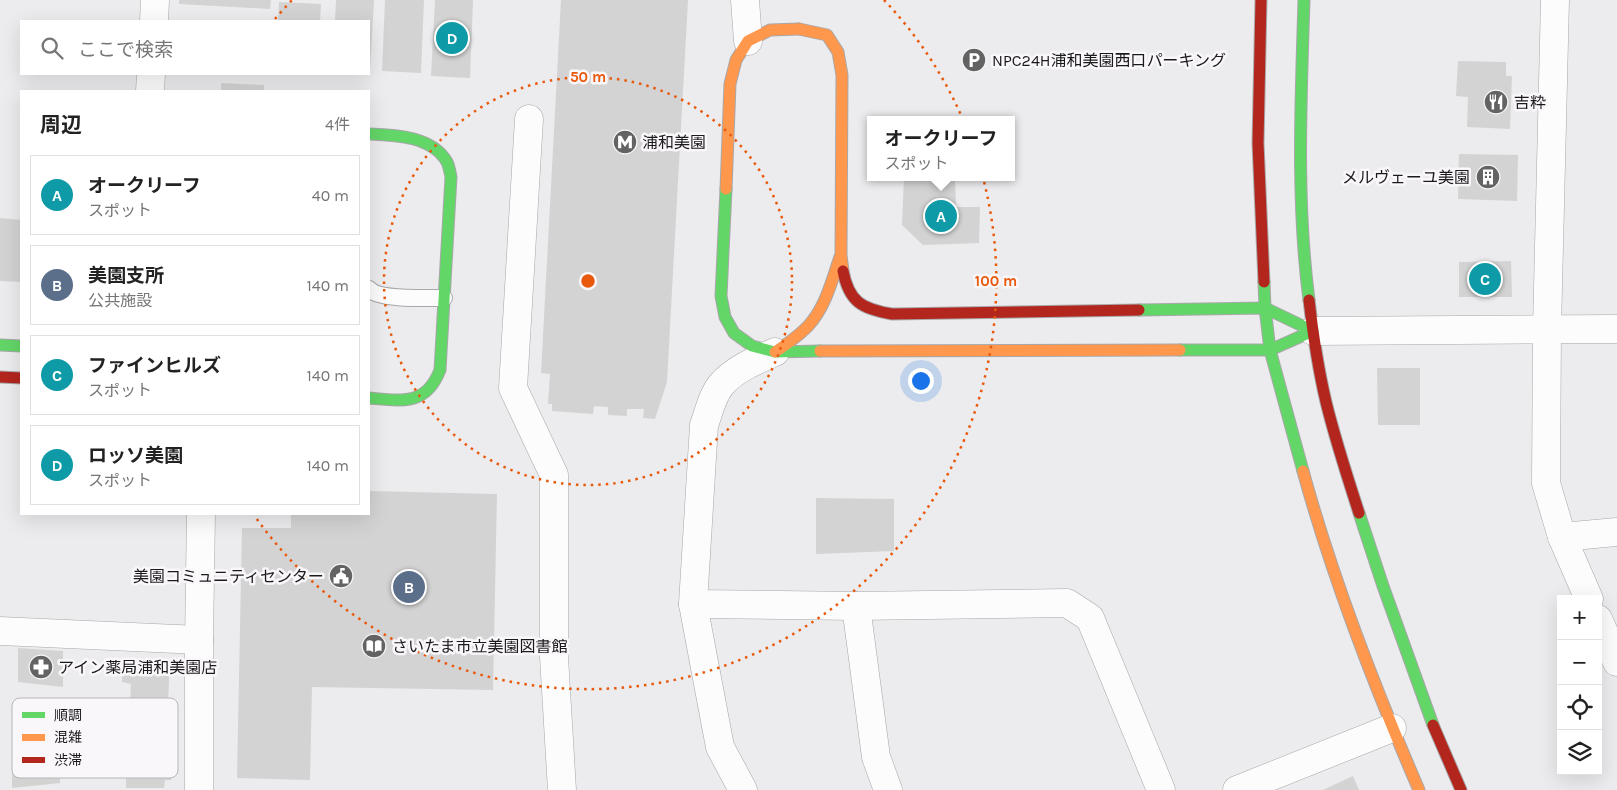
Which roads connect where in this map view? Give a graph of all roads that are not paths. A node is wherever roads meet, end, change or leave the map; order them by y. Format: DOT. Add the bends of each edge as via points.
graph roads {
  1 [pos="155,0"];
  2 [pos="744,0"];
  3 [pos="1261,0"];
  4 [pos="1304,0"];
  5 [pos="1555,0"];
  6 [pos="154,20"];
  7 [pos="748,41"];
  8 [pos="151,75"];
  9 [pos="150,90"];
  10 [pos="529,119"];
  11 [pos="370,134"];
  12 [pos="841,256"];
  13 [pos="370,290"];
  14 [pos="444,298"];
  15 [pos="1264,308"];
  16 [pos="1547,329"];
  17 [pos="1617,329"];
  18 [pos="1313,331"];
  19 [pos="0,345"];
  20 [pos="20,346"];
  21 [pos="1270,350"];
  22 [pos="775,352"];
  23 [pos="0,377"];
  24 [pos="20,378"];
  25 [pos="370,398"];
  26 [pos="201,515"];
  27 [pos="1617,532"];
  28 [pos="1562,537"];
  29 [pos="1587,595"];
  30 [pos="693,604"];
  31 [pos="856,606"];
  32 [pos="1602,628"];
  33 [pos="0,631"];
  34 [pos="199,640"];
  35 [pos="1617,662"];
  36 [pos="1392,728"];
  37 [pos="199,790"];
  38 [pos="562,790"];
  39 [pos="743,790"];
  40 [pos="888,790"];
  41 [pos="1161,790"];
  42 [pos="1236,790"];
  43 [pos="1419,790"];
  44 [pos="1461,790"];
  1 -- 6 [label="street"];
  2 -- 7 [label="street"];
  3 -- 15 [label="street" via="1258,143"];
  4 -- 18 [label="street" via="1300,140 1304,260"];
  5 -- 16 [label="street"];
  7 -- 12 [label="street" via="770,30 799,29 827,35 838,52 842,75"];
  7 -- 22 [label="street" via="736,60 730,84 721,296 725,317 734,333 752,346"];
  8 -- 9 [label="street"];
  10 -- 38 [label="street" via="513,388 554,475 554,657"];
  11 -- 14 [label="street" via="407,137 425,143 437,150 447,163 452,177"];
  12 -- 15 [label="street" via="849,293 861,305 876,312 892,314"];
  12 -- 22 [label="street" via="815,318"];
  13 -- 14 [label="lane" via="381,296"];
  14 -- 25 [label="street" via="438,381 420,397 404,400"];
  15 -- 18 [label="street"];
  15 -- 21 [label="street"];
  16 -- 17 [label="street"];
  16 -- 18 [label="street"];
  16 -- 28 [label="street" via="1546,483"];
  18 -- 21 [label="street"];
  18 -- 44 [label="street" via="1326,401 1344,467 1428,714"];
  19 -- 20 [label="street"];
  21 -- 22 [label="street"];
  21 -- 36 [label="street" via="1313,508 1350,620"];
  22 -- 30 [label="street" via="738,370 721,385 704,425"];
  23 -- 24 [label="street"];
  26 -- 34 [label="street"];
  27 -- 28 [label="street"];
  28 -- 29 [label="street"];
  30 -- 31 [label="street"];
  30 -- 39 [label="street" via="720,747"];
  31 -- 40 [label="street" via="876,757"];
  31 -- 41 [label="street" via="1067,603 1090,618"];
  32 -- 35 [label="street"];
  33 -- 34 [label="street"];
  34 -- 37 [label="street"];
  36 -- 42 [label="street"];
  36 -- 43 [label="street"];
}
